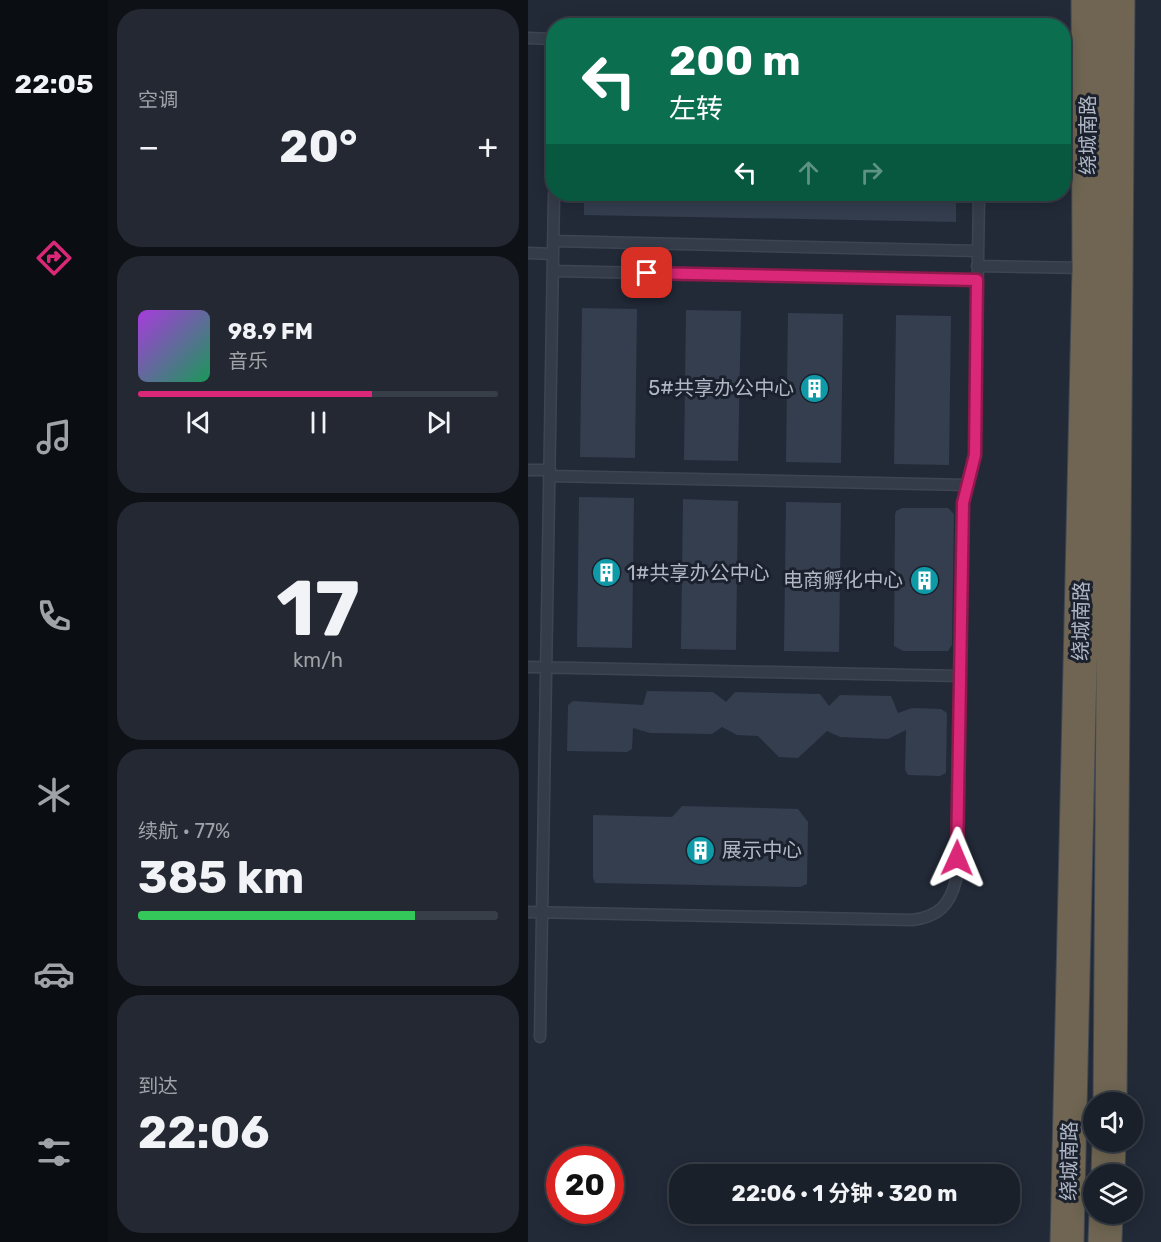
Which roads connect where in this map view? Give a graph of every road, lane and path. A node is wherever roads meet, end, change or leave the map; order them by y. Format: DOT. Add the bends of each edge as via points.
graph roads {
  1 [pos="1088,0"];
  2 [pos="1118,0"];
  3 [pos="528,38"];
  4 [pos="546,39"];
  5 [pos="554,201"];
  6 [pos="979,201"];
  7 [pos="554,241"];
  8 [pos="978,251"];
  9 [pos="528,254"];
  10 [pos="554,254"];
  11 [pos="977,266"];
  12 [pos="1089,268"];
  13 [pos="553,271"];
  14 [pos="977,280"];
  15 [pos="528,470"];
  16 [pos="550,473"];
  17 [pos="968,485"];
  18 [pos="528,667"];
  19 [pos="547,668"];
  20 [pos="960,676"];
  21 [pos="528,912"];
  22 [pos="542,912"];
  23 [pos="540,1037"];
  24 [pos="1110,1092"];
  25 [pos="1106,1224"];
  26 [pos="1067,1242"];
  27 [pos="1105,1242"];
  1 -- 12 [label="highway, 绕城南路"];
  2 -- 24 [label="highway, 绕城南路"];
  3 -- 4 [label="lane"];
  5 -- 7 [label="lane"];
  6 -- 8 [label="lane"];
  7 -- 8 [label="lane"];
  7 -- 10 [label="lane"];
  8 -- 11 [label="lane"];
  9 -- 10 [label="lane"];
  10 -- 13 [label="lane"];
  11 -- 12 [label="lane"];
  11 -- 14 [label="lane"];
  12 -- 26 [label="highway, 绕城南路"];
  13 -- 14 [label="lane"];
  13 -- 16 [label="lane"];
  14 -- 17 [label="lane" via="975,455"];
  15 -- 16 [label="lane"];
  16 -- 17 [label="lane"];
  16 -- 19 [label="lane"];
  17 -- 20 [label="lane" via="963,503"];
  18 -- 19 [label="lane"];
  19 -- 20 [label="lane"];
  19 -- 22 [label="lane"];
  20 -- 22 [label="lane" via="956,880 950,898 939,912 912,920"];
  21 -- 22 [label="lane"];
  22 -- 23 [label="lane"];
  25 -- 27 [label="highway, 绕城南路"];
}
